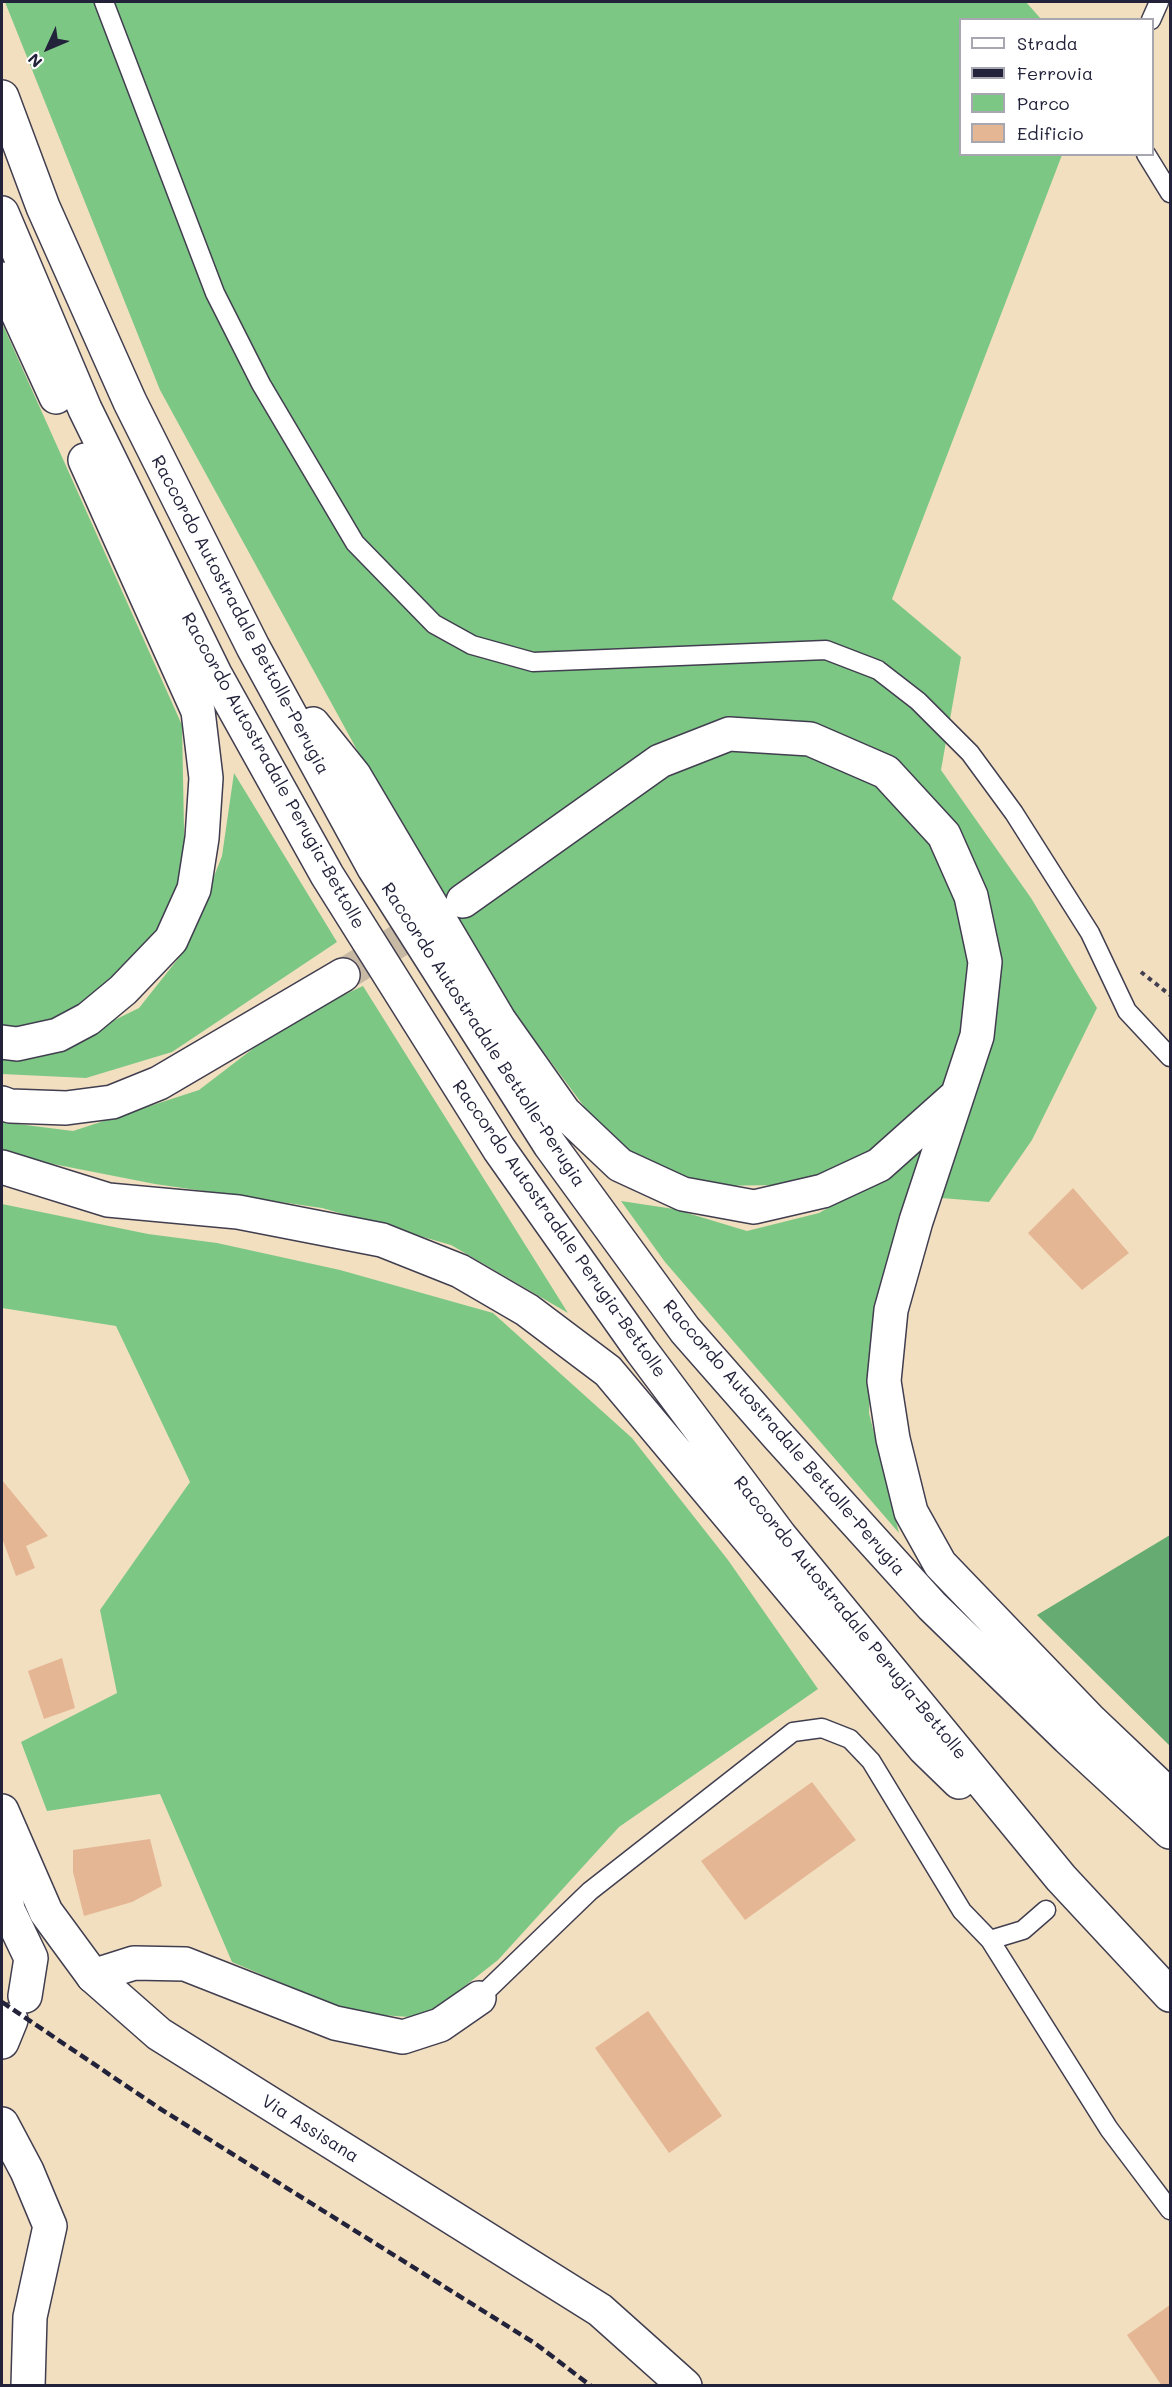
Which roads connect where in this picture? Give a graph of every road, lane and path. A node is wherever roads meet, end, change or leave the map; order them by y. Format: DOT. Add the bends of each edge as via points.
graph roads {
  1 [pos="104,2"];
  2 [pos="1159,2"];
  3 [pos="1151,18"];
  4 [pos="2,97"];
  5 [pos="1147,156"];
  6 [pos="1170,193"];
  7 [pos="2,213"];
  8 [pos="2,279"];
  9 [pos="253,647"];
  10 [pos="463,901"];
  11 [pos="343,975"];
  12 [pos="2,1042"];
  13 [pos="1170,1057"];
  14 [pos="955,1097"];
  15 [pos="2,1103"];
  16 [pos="2,1167"];
  17 [pos="1170,1796"];
  18 [pos="2,1811"];
  19 [pos="1170,1832"];
  20 [pos="19,1853"];
  21 [pos="1061,1878"];
  22 [pos="1046,1910"];
  23 [pos="990,1940"];
  24 [pos="93,1976"];
  25 [pos="1170,1995"];
  26 [pos="479,1998"];
  27 [pos="13,2019"];
  28 [pos="2,2124"];
  29 [pos="1170,2210"];
  30 [pos="28,2385"];
  31 [pos="685,2385"];
  1 -- 13 [label="lane" via="215,293 261,384 356,543 434,624 472,645 533,662 826,650 878,670 918,701 970,753 1014,813 1090,933 1127,1011"];
  2 -- 3 [label="lane"];
  4 -- 9 [label="main road, Raccordo Autostradale Bettolle-Perugia" via="43,207 125,391"];
  5 -- 6 [label="lane"];
  7 -- 21 [label="main road, Raccordo Autostradale Perugia-Bettolle" via="85,409 215,674 327,875 499,1149 641,1350 780,1536"];
  8 -- 12 [label="main road" via="198,711 206,778 194,889 171,940 123,990 88,1019 58,1035 17,1044"];
  9 -- 14 [label="main road" via="354,775 499,1020 564,1112 620,1165 684,1194 754,1207 823,1191 879,1165"];
  9 -- 19 [label="main road, Raccordo Autostradale Bettolle-Perugia" via="393,897 550,1145 685,1330 932,1606"];
  10 -- 14 [label="main road" via="660,761 729,734 810,739 886,772 944,835 971,896 985,962 976,1036"];
  11 -- 15 [label="main road" via="159,1083 112,1102 66,1108"];
  14 -- 17 [label="main road" via="891,1310 884,1381 911,1512 940,1564 1089,1719"];
  16 -- 21 [label="main road" via="108,1200 238,1212 382,1240 460,1271 527,1310 608,1371 924,1748"];
  18 -- 20 [label="main road, Via Assisana"];
  20 -- 24 [label="main road, Via Assisana" via="46,1912"];
  20 -- 27 [label="main road" via="3,1871 8,1910 31,1958"];
  21 -- 25 [label="main road, Raccordo Autostradale Perugia-Bettolle"];
  22 -- 23 [label="lane" via="1023,1930"];
  23 -- 26 [label="lane" via="962,1911 871,1761 850,1738 822,1728 793,1732 590,1891"];
  23 -- 29 [label="lane" via="1109,2130"];
  24 -- 26 [label="main road" via="134,1963 185,1964 335,2023 403,2037 440,2025"];
  24 -- 31 [label="main road, Via Assisana" via="159,2034 600,2310"];
  28 -- 30 [label="main road" via="50,2226 30,2317"];
}
